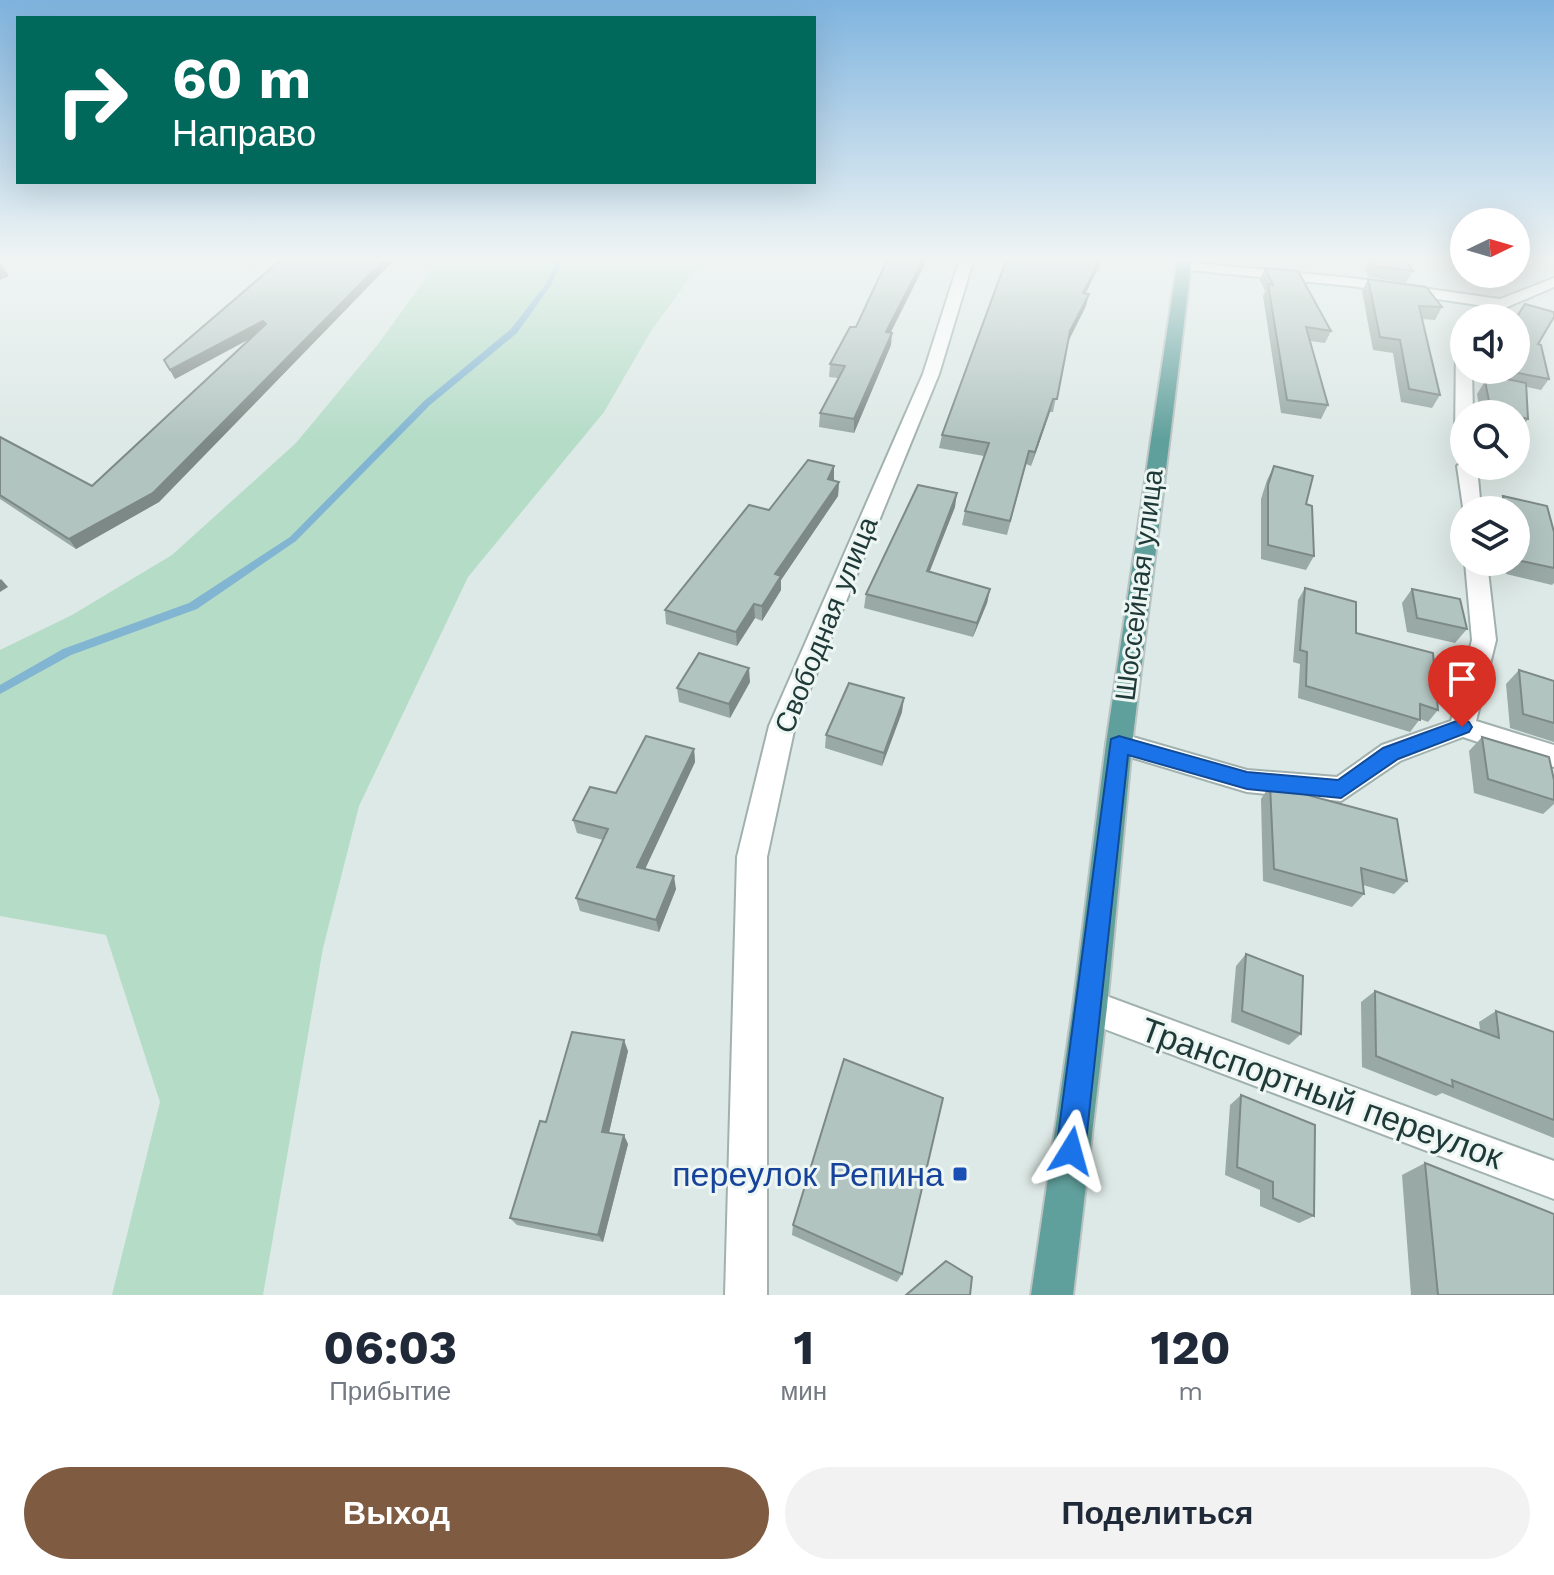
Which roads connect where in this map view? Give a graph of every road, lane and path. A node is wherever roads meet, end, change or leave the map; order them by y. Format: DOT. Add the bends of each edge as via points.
graph roads {
  1 [pos="948,318"];
  2 [pos="1176,318"];
  3 [pos="1477,576"];
  4 [pos="1462,727"];
  5 [pos="1119,744"];
  6 [pos="1554,756"];
  7 [pos="1090,1007"];
  8 [pos="1554,1180"];
  9 [pos="746,1295"];
  10 [pos="1052,1295"];
  1 -- 9 [label="street, Свободная улица" via="931,374 782,726 752,857"];
  2 -- 5 [label="main road, Шоссейная улица"];
  3 -- 4 [label="street" via="1484,640"];
  4 -- 5 [label="street" via="1391,753 1341,789 1247,781"];
  4 -- 6 [label="street"];
  5 -- 7 [label="main road, Шоссейная улица"];
  7 -- 8 [label="street, Транспортный переулок"];
  7 -- 10 [label="main road, Шоссейная улица"];
}
